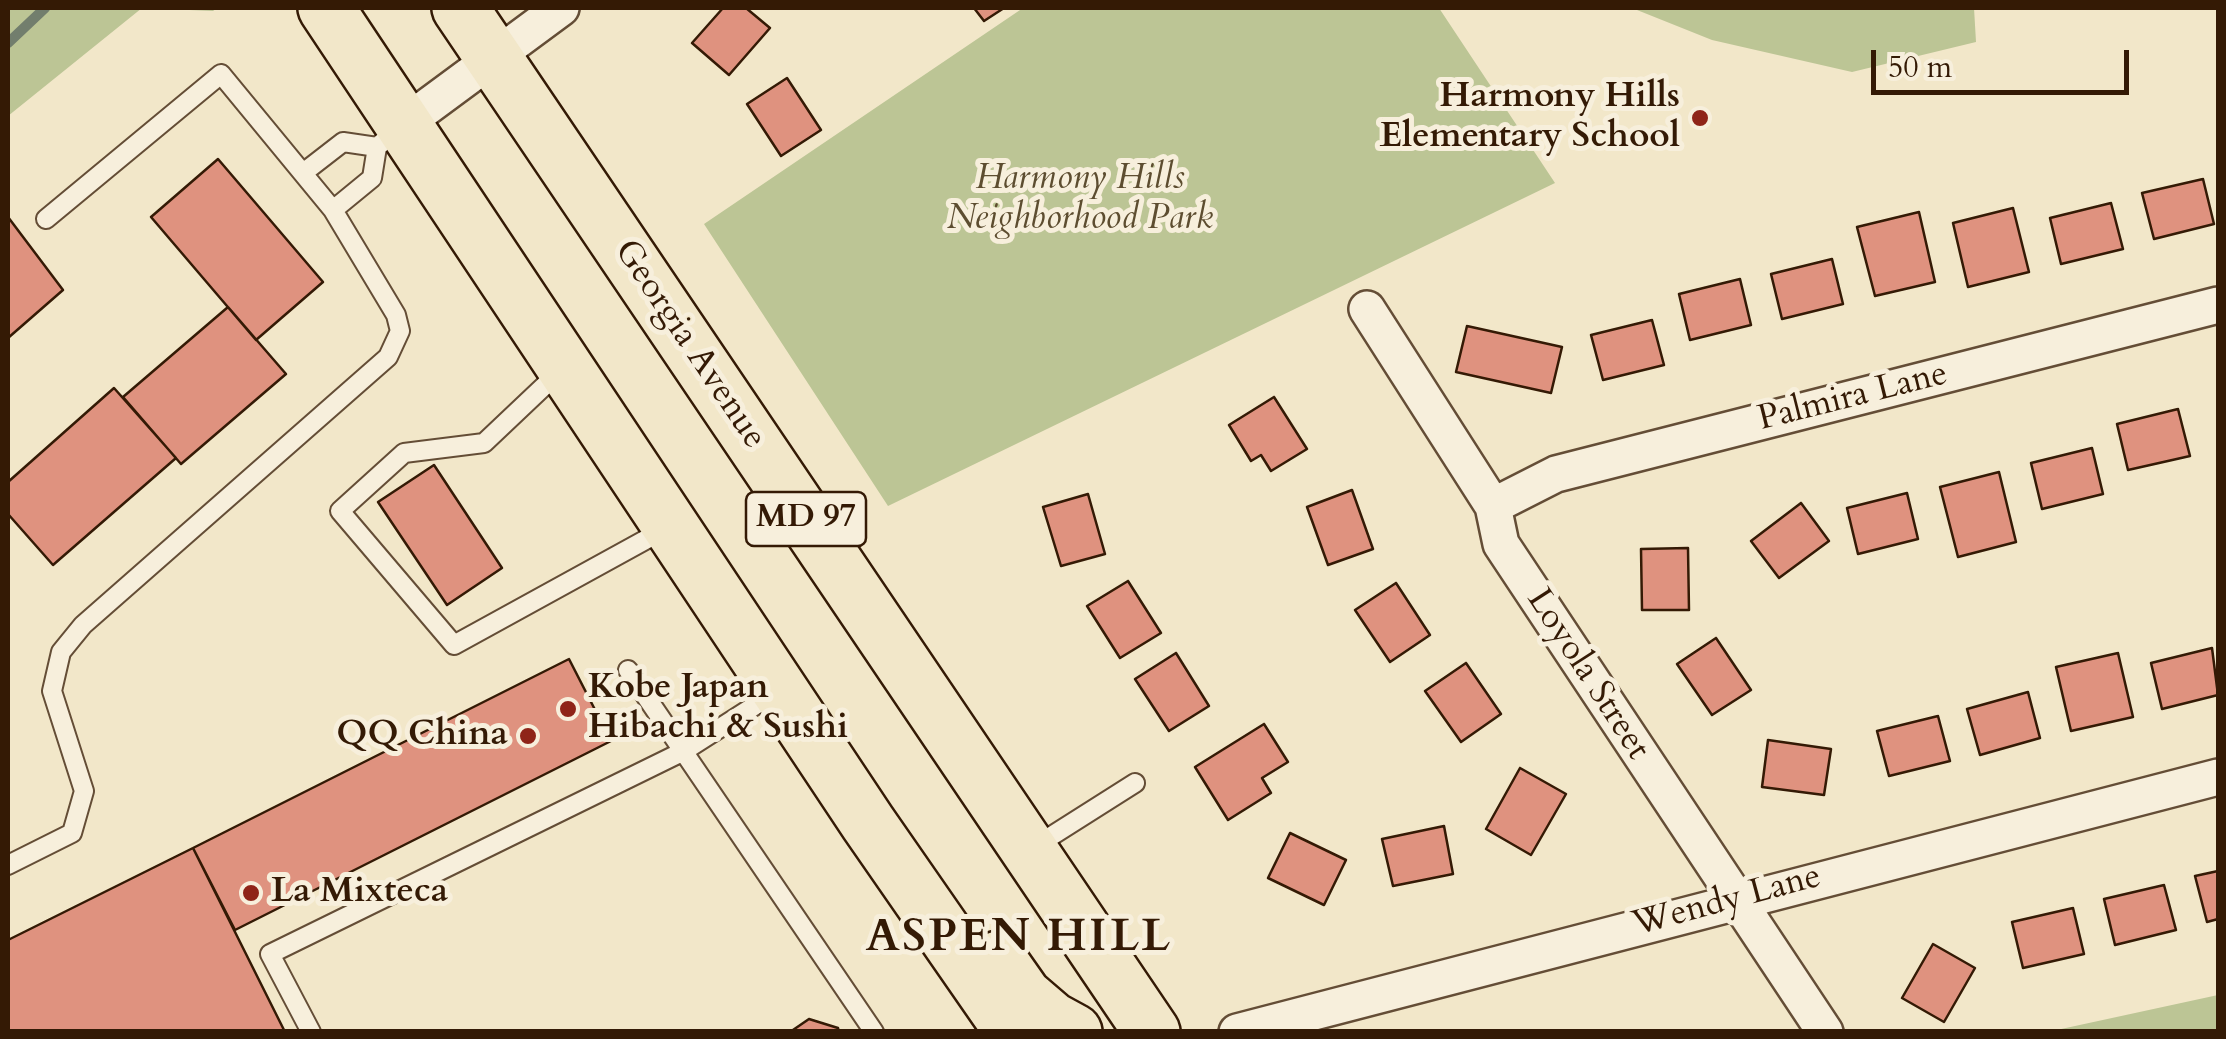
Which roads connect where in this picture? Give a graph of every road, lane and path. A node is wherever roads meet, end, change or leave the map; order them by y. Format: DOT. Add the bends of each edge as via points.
graph roads {
  1 [pos="326,8"];
  2 [pos="460,8"];
  3 [pos="560,8"];
  4 [pos="492,55"];
  5 [pos="390,136"];
  6 [pos="303,173"];
  7 [pos="333,210"];
  8 [pos="46,219"];
  9 [pos="2218,305"];
  10 [pos="1367,309"];
  11 [pos="563,368"];
  12 [pos="1492,506"];
  13 [pos="670,526"];
  14 [pos="628,670"];
  15 [pos="780,690"];
  16 [pos="684,751"];
  17 [pos="2218,776"];
  18 [pos="838,778"];
  19 [pos="1135,784"];
  20 [pos="1028,851"];
  21 [pos="8,865"];
  22 [pos="1734,899"];
  23 [pos="311,1032"];
  24 [pos="874,1032"];
  25 [pos="1012,1032"];
  26 [pos="1074,1032"];
  27 [pos="1152,1032"];
  28 [pos="1238,1032"];
  29 [pos="1825,1032"];
  1 -- 5 [label="main road, MD 97"];
  2 -- 4 [label="main road, Georgia Avenue / MD 97"];
  3 -- 4 [label="street"];
  4 -- 5 [label="street"];
  4 -- 20 [label="main road, Georgia Avenue / MD 97"];
  5 -- 6 [label="lane" via="343,142"];
  5 -- 7 [label="lane" via="372,178"];
  5 -- 11 [label="main road, MD 97"];
  6 -- 7 [label="lane"];
  6 -- 8 [label="lane" via="221,74"];
  7 -- 21 [label="lane" via="396,315 400,331 388,357 60,652 52,691 84,792 72,833"];
  9 -- 12 [label="street, Palmira Lane" via="1556,474"];
  10 -- 12 [label="street, Loyola Street"];
  11 -- 13 [label="main road, MD 97"];
  11 -- 13 [label="lane" via="484,442 404,454 340,511 454,645"];
  12 -- 22 [label="street, Loyola Street" via="1501,544"];
  13 -- 15 [label="main road, MD 97"];
  14 -- 16 [label="lane"];
  15 -- 16 [label="lane"];
  15 -- 18 [label="main road, MD 97"];
  16 -- 23 [label="lane" via="270,954"];
  16 -- 24 [label="lane"];
  17 -- 22 [label="street, Wendy Lane"];
  18 -- 25 [label="main road, MD 97"];
  18 -- 26 [label="main road" via="878,792 1024,996"];
  19 -- 20 [label="lane"];
  20 -- 27 [label="main road, Georgia Avenue / MD 97"];
  22 -- 28 [label="street, Wendy Lane"];
  22 -- 29 [label="street, Loyola Street"];
}
